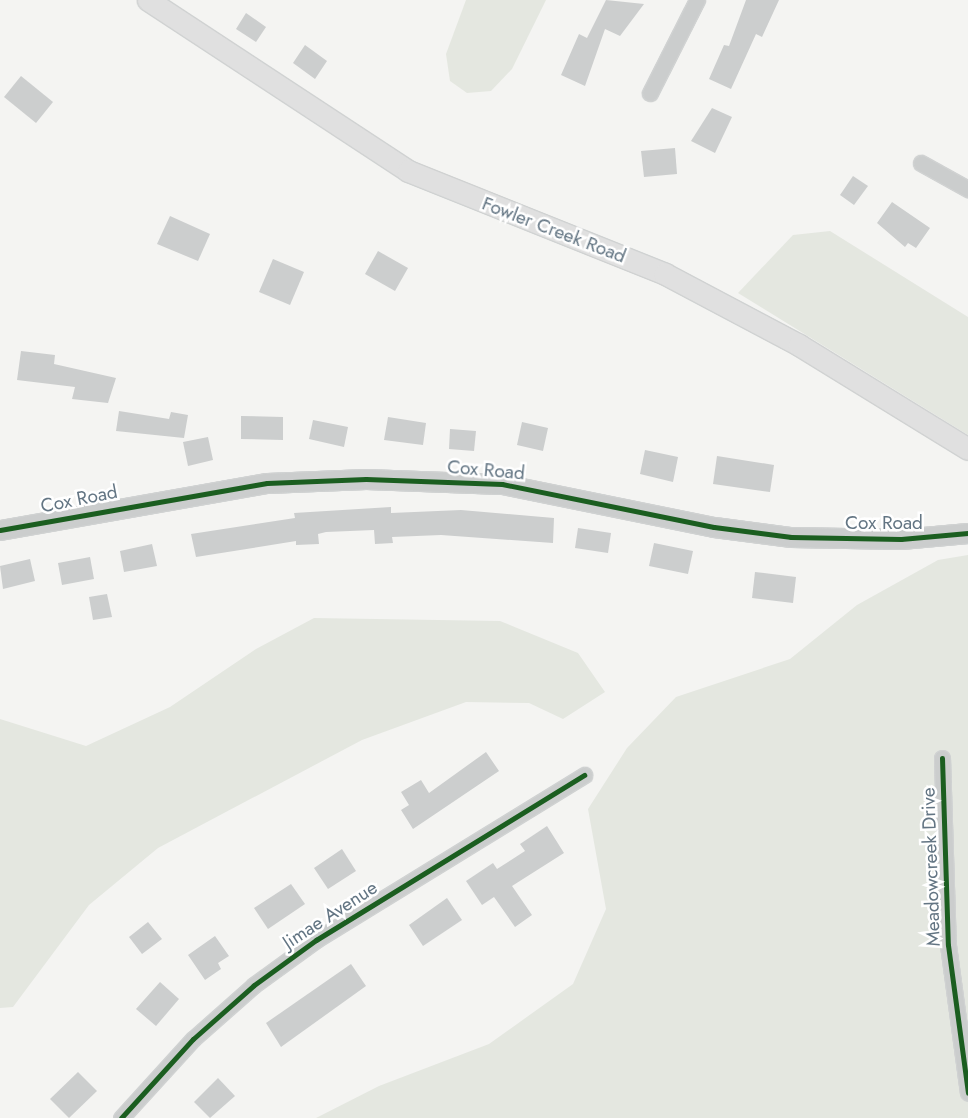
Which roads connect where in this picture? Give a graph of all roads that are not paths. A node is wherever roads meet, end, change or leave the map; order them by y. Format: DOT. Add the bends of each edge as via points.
graph roads {
  1 [pos="148,0"];
  2 [pos="697,0"];
  3 [pos="650,93"];
  4 [pos="922,163"];
  5 [pos="968,189"];
  6 [pos="968,449"];
  7 [pos="0,530"];
  8 [pos="968,533"];
  9 [pos="942,758"];
  10 [pos="584,775"];
  11 [pos="968,1093"];
  12 [pos="121,1118"];
  1 -- 6 [label="main road, Fowler Creek Road" via="408,171 665,274 799,345"];
  2 -- 3 [label="street"];
  4 -- 5 [label="street"];
  7 -- 8 [label="street, Cox Road" via="267,483 366,479 502,484 714,527 791,537 901,539"];
  9 -- 11 [label="street, Meadowcreek Drive" via="948,946"];
  10 -- 12 [label="street, Jimae Avenue" via="316,940 254,985 193,1039"];
}
